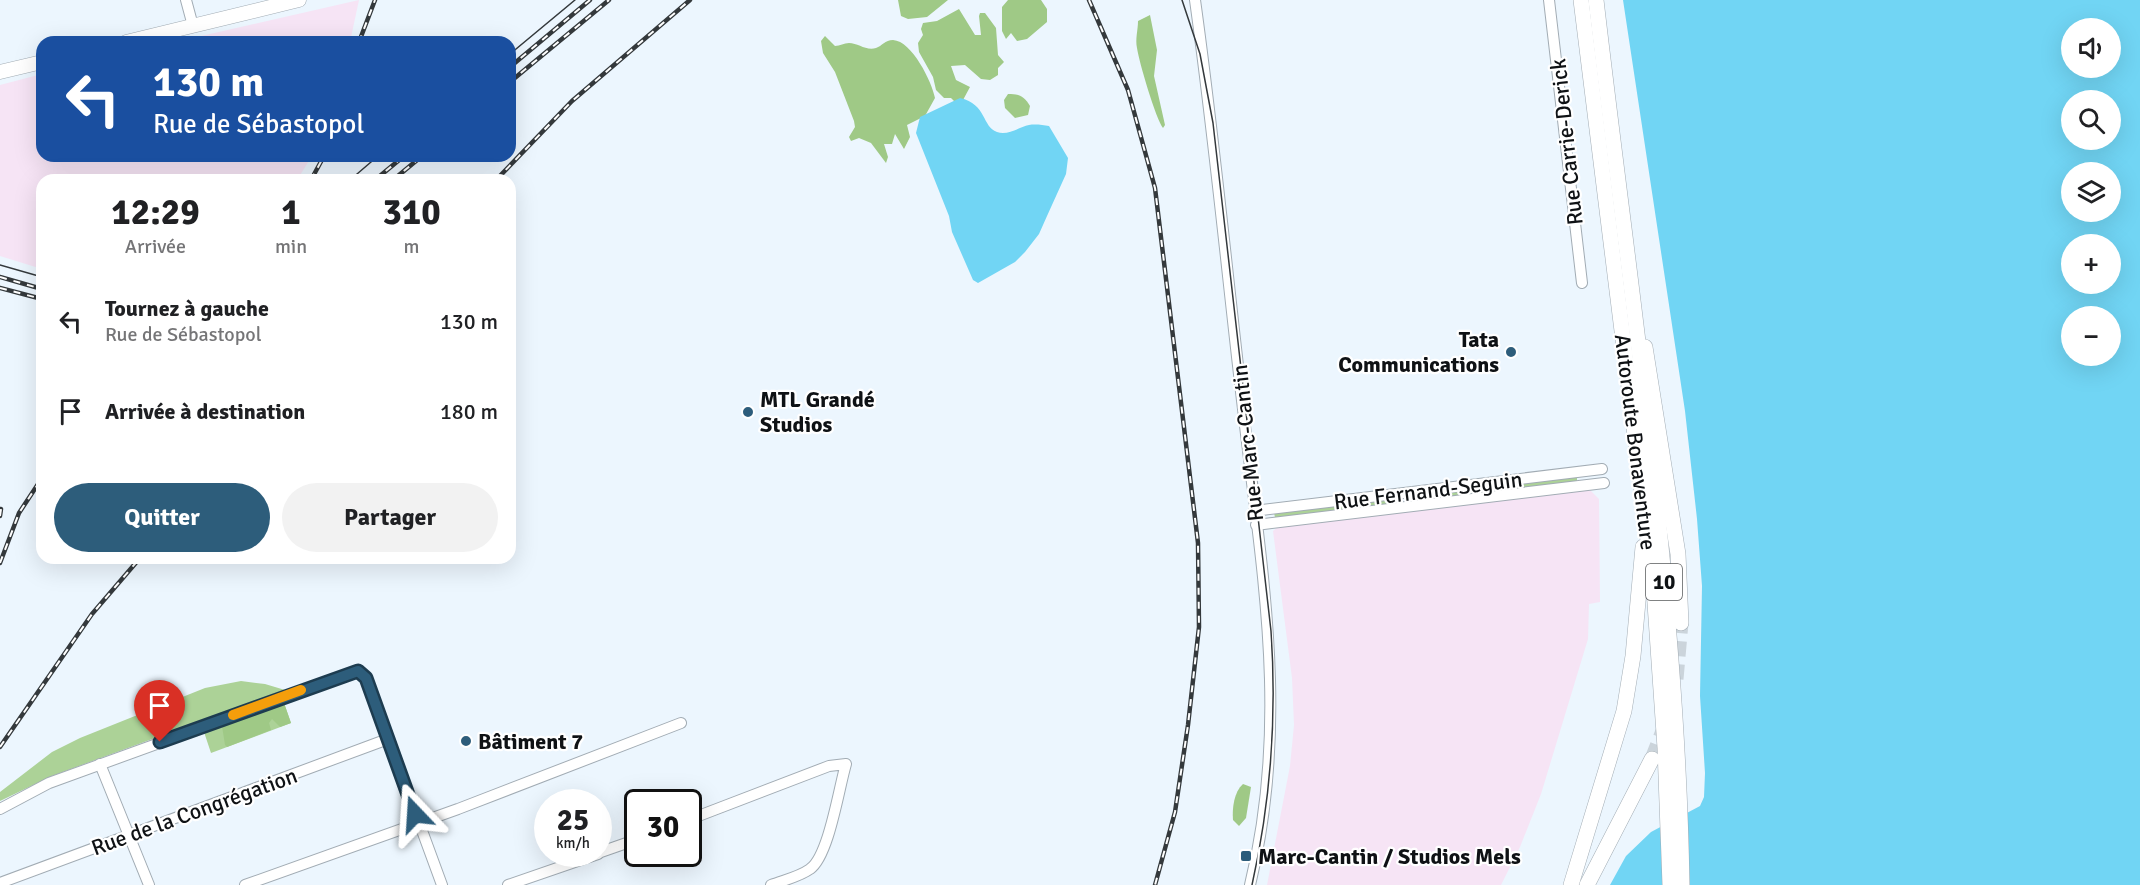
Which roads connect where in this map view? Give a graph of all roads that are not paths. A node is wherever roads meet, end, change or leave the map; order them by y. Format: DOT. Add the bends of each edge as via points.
graph roads {
  1 [pos="186,0"];
  2 [pos="299,0"];
  3 [pos="1195,0"];
  4 [pos="1549,0"];
  5 [pos="1581,0"];
  6 [pos="1596,0"];
  7 [pos="193,26"];
  8 [pos="151,36"];
  9 [pos="36,63"];
  10 [pos="0,72"];
  11 [pos="1582,284"];
  12 [pos="1632,293"];
  13 [pos="1602,469"];
  14 [pos="1604,483"];
  15 [pos="1254,511"];
  16 [pos="1646,523"];
  17 [pos="1256,525"];
  18 [pos="1681,623"];
  19 [pos="681,723"];
  20 [pos="388,739"];
  21 [pos="1652,759"];
  22 [pos="100,765"];
  23 [pos="1673,795"];
  24 [pos="0,809"];
  25 [pos="702,815"];
  26 [pos="418,822"];
  27 [pos="128,836"];
  28 [pos="559,867"];
  29 [pos="0,883"];
  30 [pos="149,885"];
  31 [pos="245,885"];
  32 [pos="442,885"];
  33 [pos="508,885"];
  34 [pos="771,885"];
  35 [pos="1250,885"];
  36 [pos="1571,885"];
  37 [pos="1587,885"];
  38 [pos="1670,885"];
  39 [pos="1682,885"];
  1 -- 7 [label="street"];
  2 -- 7 [label="main road"];
  3 -- 15 [label="street, Rue Marc-Cantin"];
  4 -- 11 [label="street, Rue Carrie-Derick"];
  5 -- 16 [label="highway, Autoroute Bonaventure / 10"];
  6 -- 12 [label="highway, Autoroute Bonaventure / 10"];
  7 -- 8 [label="main road"];
  9 -- 10 [label="main road"];
  12 -- 18 [label="highway" via="1650,368 1675,533"];
  12 -- 23 [label="highway, Autoroute Bonaventure / 10" via="1666,604"];
  13 -- 15 [label="street, Rue Fernand-Seguin"];
  14 -- 17 [label="street, Rue Fernand-Seguin"];
  15 -- 17 [label="street, Rue Marc-Cantin"];
  16 -- 23 [label="highway, Autoroute Bonaventure / 10"];
  16 -- 36 [label="highway" via="1624,711"];
  17 -- 35 [label="street, Rue Marc-Cantin" via="1271,655 1272,722 1266,801"];
  19 -- 26 [label="street"];
  20 -- 22 [label="street" via="366,678 358,671"];
  20 -- 26 [label="street"];
  20 -- 27 [label="street, Rue de la Congrégation"];
  21 -- 37 [label="highway"];
  22 -- 24 [label="street" via="41,786"];
  22 -- 27 [label="street"];
  23 -- 38 [label="highway, Autoroute Bonaventure / 10"];
  23 -- 39 [label="highway, Autoroute Bonaventure / 10"];
  25 -- 34 [label="street" via="829,766 846,764 816,864"];
  26 -- 31 [label="street"];
  26 -- 32 [label="street"];
  27 -- 29 [label="street, Rue de la Congrégation"];
  27 -- 30 [label="street"];
  28 -- 33 [label="street"];
}
